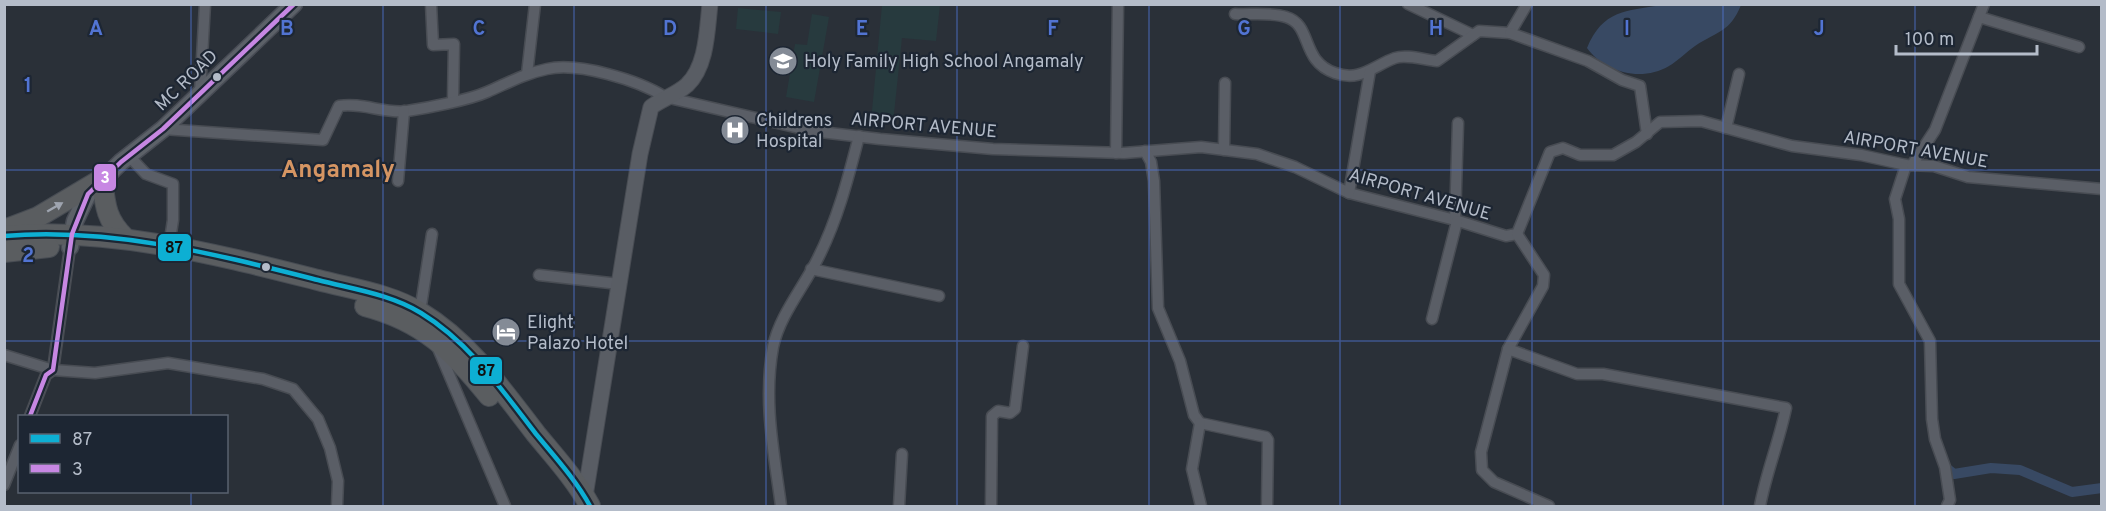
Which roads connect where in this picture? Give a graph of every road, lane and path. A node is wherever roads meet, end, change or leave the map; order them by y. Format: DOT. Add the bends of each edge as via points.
graph roads {
  1 [pos="205,4"];
  2 [pos="294,4"];
  3 [pos="431,4"];
  4 [pos="535,4"];
  5 [pos="710,4"];
  6 [pos="1118,4"];
  7 [pos="1408,4"];
  8 [pos="1527,4"];
  9 [pos="1984,4"];
  10 [pos="1235,14"];
  11 [pos="1979,17"];
  12 [pos="1510,33"];
  13 [pos="1473,35"];
  14 [pos="2079,47"];
  15 [pos="1370,71"];
  16 [pos="527,74"];
  17 [pos="1739,74"];
  18 [pos="1225,84"];
  19 [pos="200,93"];
  20 [pos="665,97"];
  21 [pos="453,100"];
  22 [pos="405,111"];
  23 [pos="1458,123"];
  24 [pos="163,129"];
  25 [pos="1726,129"];
  26 [pos="1647,134"];
  27 [pos="859,136"];
  28 [pos="1224,150"];
  29 [pos="1145,151"];
  30 [pos="1116,153"];
  31 [pos="129,156"];
  32 [pos="1909,165"];
  33 [pos="102,179"];
  34 [pos="399,182"];
  35 [pos="2102,189"];
  36 [pos="1349,193"];
  37 [pos="1456,220"];
  38 [pos="4,231"];
  39 [pos="432,234"];
  40 [pos="1517,234"];
  41 [pos="4,236"];
  42 [pos="125,238"];
  43 [pos="75,240"];
  44 [pos="169,246"];
  45 [pos="4,252"];
  46 [pos="811,269"];
  47 [pos="539,275"];
  48 [pos="619,284"];
  49 [pos="939,296"];
  50 [pos="420,312"];
  51 [pos="1432,319"];
  52 [pos="432,335"];
  53 [pos="1023,346"];
  54 [pos="1508,349"];
  55 [pos="4,355"];
  56 [pos="53,370"];
  57 [pos="31,415"];
  58 [pos="1200,423"];
  59 [pos="18,450"];
  60 [pos="902,454"];
  61 [pos="4,485"];
  62 [pos="584,504"];
  63 [pos="337,507"];
  64 [pos="505,507"];
  65 [pos="781,507"];
  66 [pos="899,507"];
  67 [pos="991,507"];
  68 [pos="1201,507"];
  69 [pos="1267,507"];
  70 [pos="1550,507"];
  71 [pos="1760,507"];
  72 [pos="1947,507"];
  1 -- 19 [label="street"];
  2 -- 19 [label="main road, MC ROAD"];
  3 -- 21 [label="street" via="433,45 454,44"];
  4 -- 16 [label="street"];
  5 -- 20 [label="main road" via="697,74 685,87"];
  6 -- 30 [label="street"];
  7 -- 13 [label="street"];
  8 -- 12 [label="street"];
  9 -- 11 [label="street"];
  10 -- 15 [label="street" via="1286,17 1300,25 1315,61 1323,68 1353,76"];
  11 -- 14 [label="street"];
  11 -- 32 [label="street" via="1935,130"];
  12 -- 13 [label="street" via="1479,31"];
  12 -- 26 [label="street" via="1588,61 1640,86"];
  13 -- 15 [label="street" via="1437,61 1398,57"];
  15 -- 36 [label="street"];
  16 -- 20 [label="street, AIRPORT AVENUE" via="550,68 621,76"];
  16 -- 21 [label="street, AIRPORT AVENUE" via="486,93"];
  17 -- 25 [label="street"];
  18 -- 28 [label="street"];
  19 -- 24 [label="main road, MC ROAD"];
  20 -- 27 [label="street, AIRPORT AVENUE" via="812,131"];
  20 -- 48 [label="main road" via="651,107"];
  21 -- 22 [label="street, AIRPORT AVENUE"];
  22 -- 24 [label="street" via="354,104 339,106 323,140"];
  22 -- 34 [label="street"];
  23 -- 37 [label="street"];
  24 -- 31 [label="main road, MC ROAD"];
  25 -- 26 [label="street, AIRPORT AVENUE" via="1701,121 1660,122"];
  25 -- 32 [label="street, AIRPORT AVENUE" via="1792,146"];
  26 -- 40 [label="street, AIRPORT AVENUE" via="1613,155 1580,155 1563,148 1550,152"];
  27 -- 30 [label="street, AIRPORT AVENUE" via="993,149"];
  27 -- 46 [label="street" via="844,196"];
  28 -- 29 [label="street, AIRPORT AVENUE" via="1201,147"];
  28 -- 36 [label="street, AIRPORT AVENUE" via="1257,154 1296,166"];
  29 -- 30 [label="street, AIRPORT AVENUE"];
  29 -- 58 [label="street" via="1154,181 1158,308 1178,353 1194,416"];
  31 -- 33 [label="main road, MC ROAD"];
  31 -- 44 [label="street" via="146,174 173,184"];
  32 -- 35 [label="street, AIRPORT AVENUE" via="1934,166 1968,177"];
  32 -- 72 [label="street" via="1895,199 1899,219 1899,284 1930,341 1932,419 1945,467 1950,500"];
  38 -- 33 [label="highway, one-way" via="38,217"];
  33 -- 42 [label="highway" via="104,207"];
  33 -- 43 [label="main road, MC ROAD"];
  36 -- 37 [label="street, AIRPORT AVENUE"];
  37 -- 40 [label="street, AIRPORT AVENUE" via="1506,236"];
  37 -- 51 [label="street"];
  39 -- 50 [label="street"];
  40 -- 54 [label="street" via="1544,275 1539,297"];
  41 -- 43 [label="highway"];
  42 -- 43 [label="highway"];
  42 -- 44 [label="highway"];
  43 -- 45 [label="highway"];
  43 -- 52 [label="highway" via="327,295 390,312"];
  43 -- 56 [label="street"];
  44 -- 50 [label="highway" via="392,299"];
  46 -- 49 [label="street"];
  46 -- 65 [label="street" via="773,345 768,409"];
  47 -- 48 [label="street"];
  48 -- 62 [label="main road"];
  50 -- 62 [label="highway" via="450,334 480,364"];
  52 -- 62 [label="highway"];
  52 -- 64 [label="street"];
  53 -- 67 [label="street" via="1015,409 1010,413 998,411 992,416"];
  54 -- 70 [label="street" via="1481,452 1482,470 1494,482"];
  54 -- 71 [label="street" via="1577,374 1603,374 1786,408 1781,434 1765,475"];
  55 -- 56 [label="street"];
  56 -- 57 [label="street" via="46,375"];
  56 -- 63 [label="street" via="123,371 168,363 263,379 293,389 318,419 330,448 338,481"];
  58 -- 68 [label="street" via="1192,469"];
  58 -- 69 [label="street" via="1266,437"];
  59 -- 61 [label="street"];
  60 -- 66 [label="street"];
}
